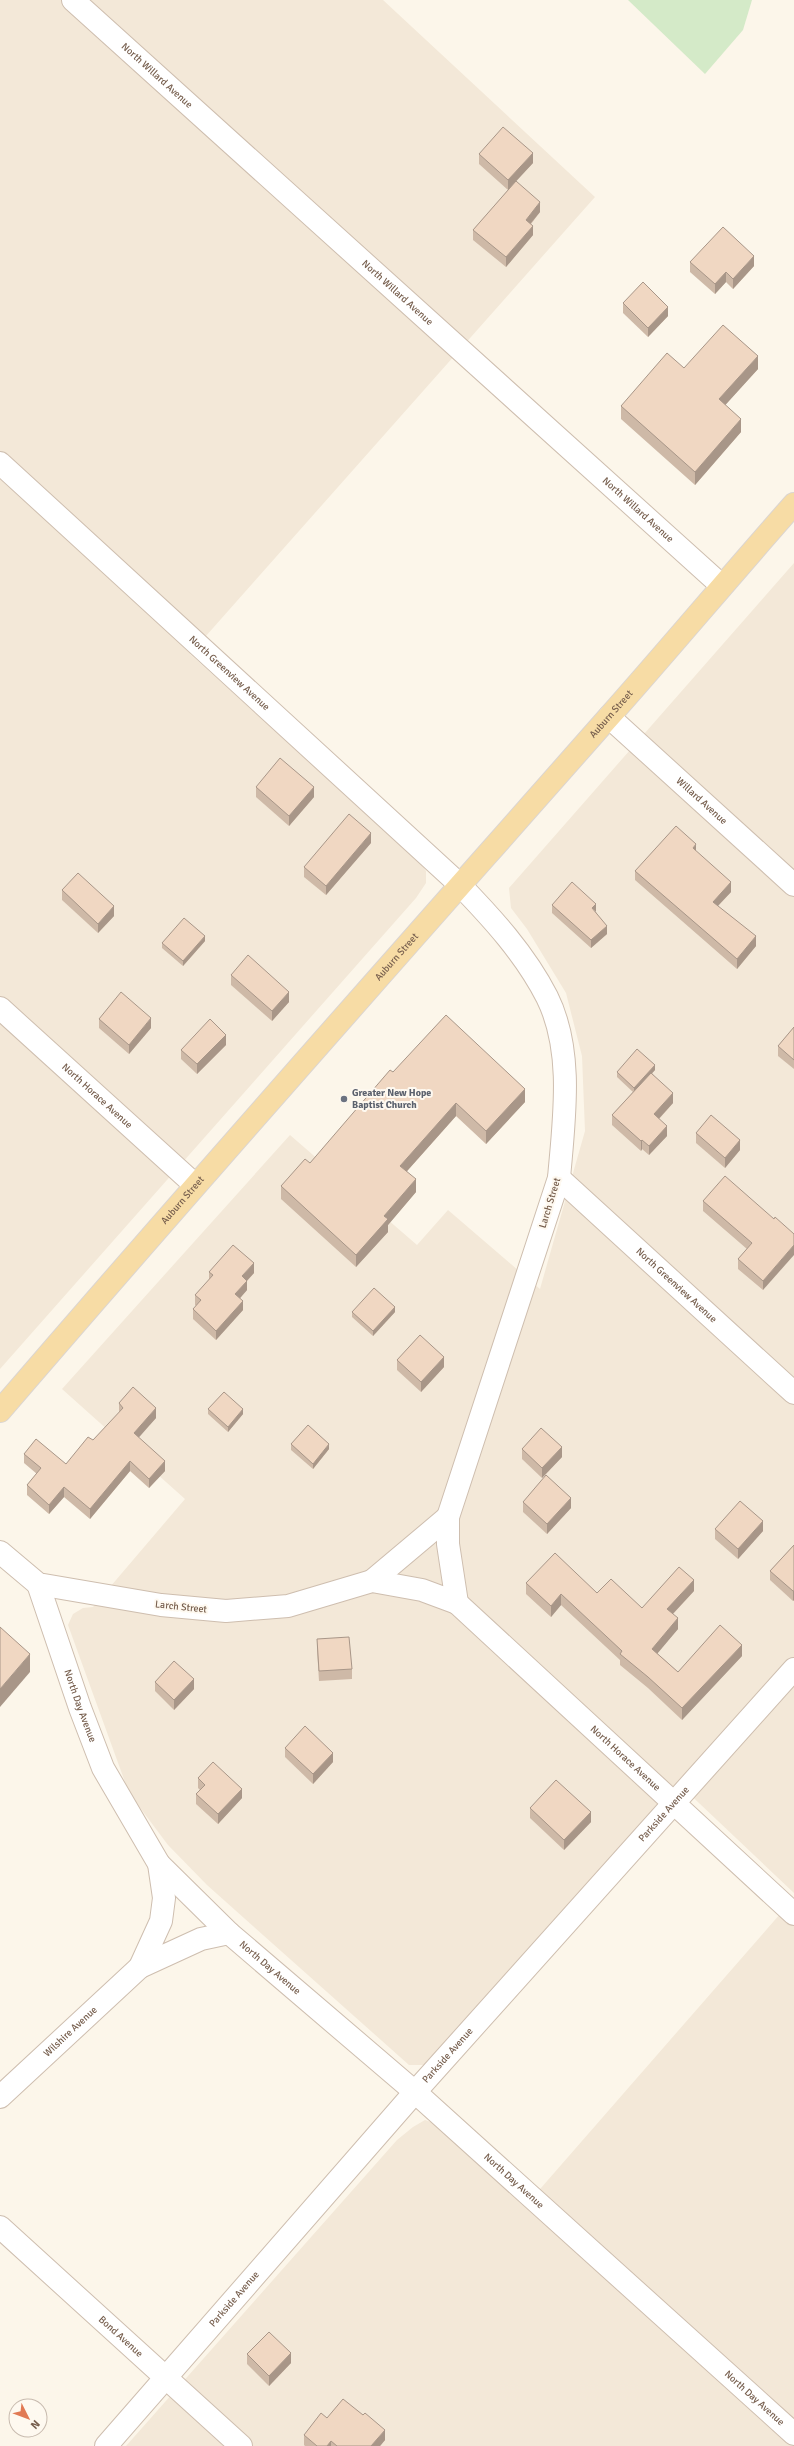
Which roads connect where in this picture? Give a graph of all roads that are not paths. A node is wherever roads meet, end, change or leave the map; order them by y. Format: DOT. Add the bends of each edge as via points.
graph roads {
  1 [pos="73,0"];
  2 [pos="0,463"];
  3 [pos="794,504"];
  4 [pos="721,585"];
  5 [pos="609,717"];
  6 [pos="459,884"];
  7 [pos="794,885"];
  8 [pos="0,1008"];
  9 [pos="559,1178"];
  10 [pos="194,1184"];
  11 [pos="794,1393"];
  12 [pos="0,1411"];
  13 [pos="448,1517"];
  14 [pos="0,1552"];
  15 [pos="372,1581"];
  16 [pos="38,1584"];
  17 [pos="457,1603"];
  18 [pos="794,1669"];
  19 [pos="675,1803"];
  20 [pos="159,1864"];
  21 [pos="794,1914"];
  22 [pos="229,1933"];
  23 [pos="140,1967"];
  24 [pos="415,2092"];
  25 [pos="0,2097"];
  26 [pos="0,2227"];
  27 [pos="166,2377"];
  28 [pos="794,2434"];
  29 [pos="106,2446"];
  30 [pos="241,2446"];
  1 -- 4 [label="street, North Willard Avenue"];
  2 -- 6 [label="street, North Greenview Avenue"];
  3 -- 4 [label="main road, Auburn Street"];
  4 -- 5 [label="main road, Auburn Street"];
  5 -- 6 [label="main road, Auburn Street"];
  5 -- 7 [label="street, Willard Avenue"];
  6 -- 9 [label="street, Larch Street" via="499,926 519,952 547,997 558,1031 564,1072 564,1120"];
  6 -- 10 [label="main road, Auburn Street"];
  8 -- 10 [label="street, North Horace Avenue"];
  9 -- 11 [label="street, North Greenview Avenue"];
  9 -- 13 [label="street, Larch Street"];
  10 -- 12 [label="main road, Auburn Street"];
  13 -- 15 [label="street, Larch Street"];
  13 -- 17 [label="street, Larch Street" via="448,1544"];
  14 -- 16 [label="street, Larch Street"];
  15 -- 16 [label="street, Larch Street" via="288,1606 226,1611 161,1606"];
  15 -- 17 [label="street, Larch Street" via="422,1590"];
  16 -- 20 [label="street, North Day Avenue" via="103,1768"];
  17 -- 19 [label="street, North Horace Avenue"];
  18 -- 19 [label="street, Parkside Avenue"];
  19 -- 21 [label="street, North Horace Avenue"];
  19 -- 24 [label="street, Parkside Avenue"];
  20 -- 22 [label="street, North Day Avenue"];
  20 -- 23 [label="street, North Day Avenue" via="164,1898 161,1921"];
  22 -- 23 [label="street" via="201,1940"];
  22 -- 24 [label="street, North Day Avenue"];
  23 -- 25 [label="street, Wilshire Avenue"];
  24 -- 27 [label="street, Parkside Avenue"];
  24 -- 28 [label="street, North Day Avenue"];
  26 -- 27 [label="street, Bond Avenue"];
  27 -- 29 [label="street, Parkside Avenue"];
  27 -- 30 [label="street, Bond Avenue"];
}
